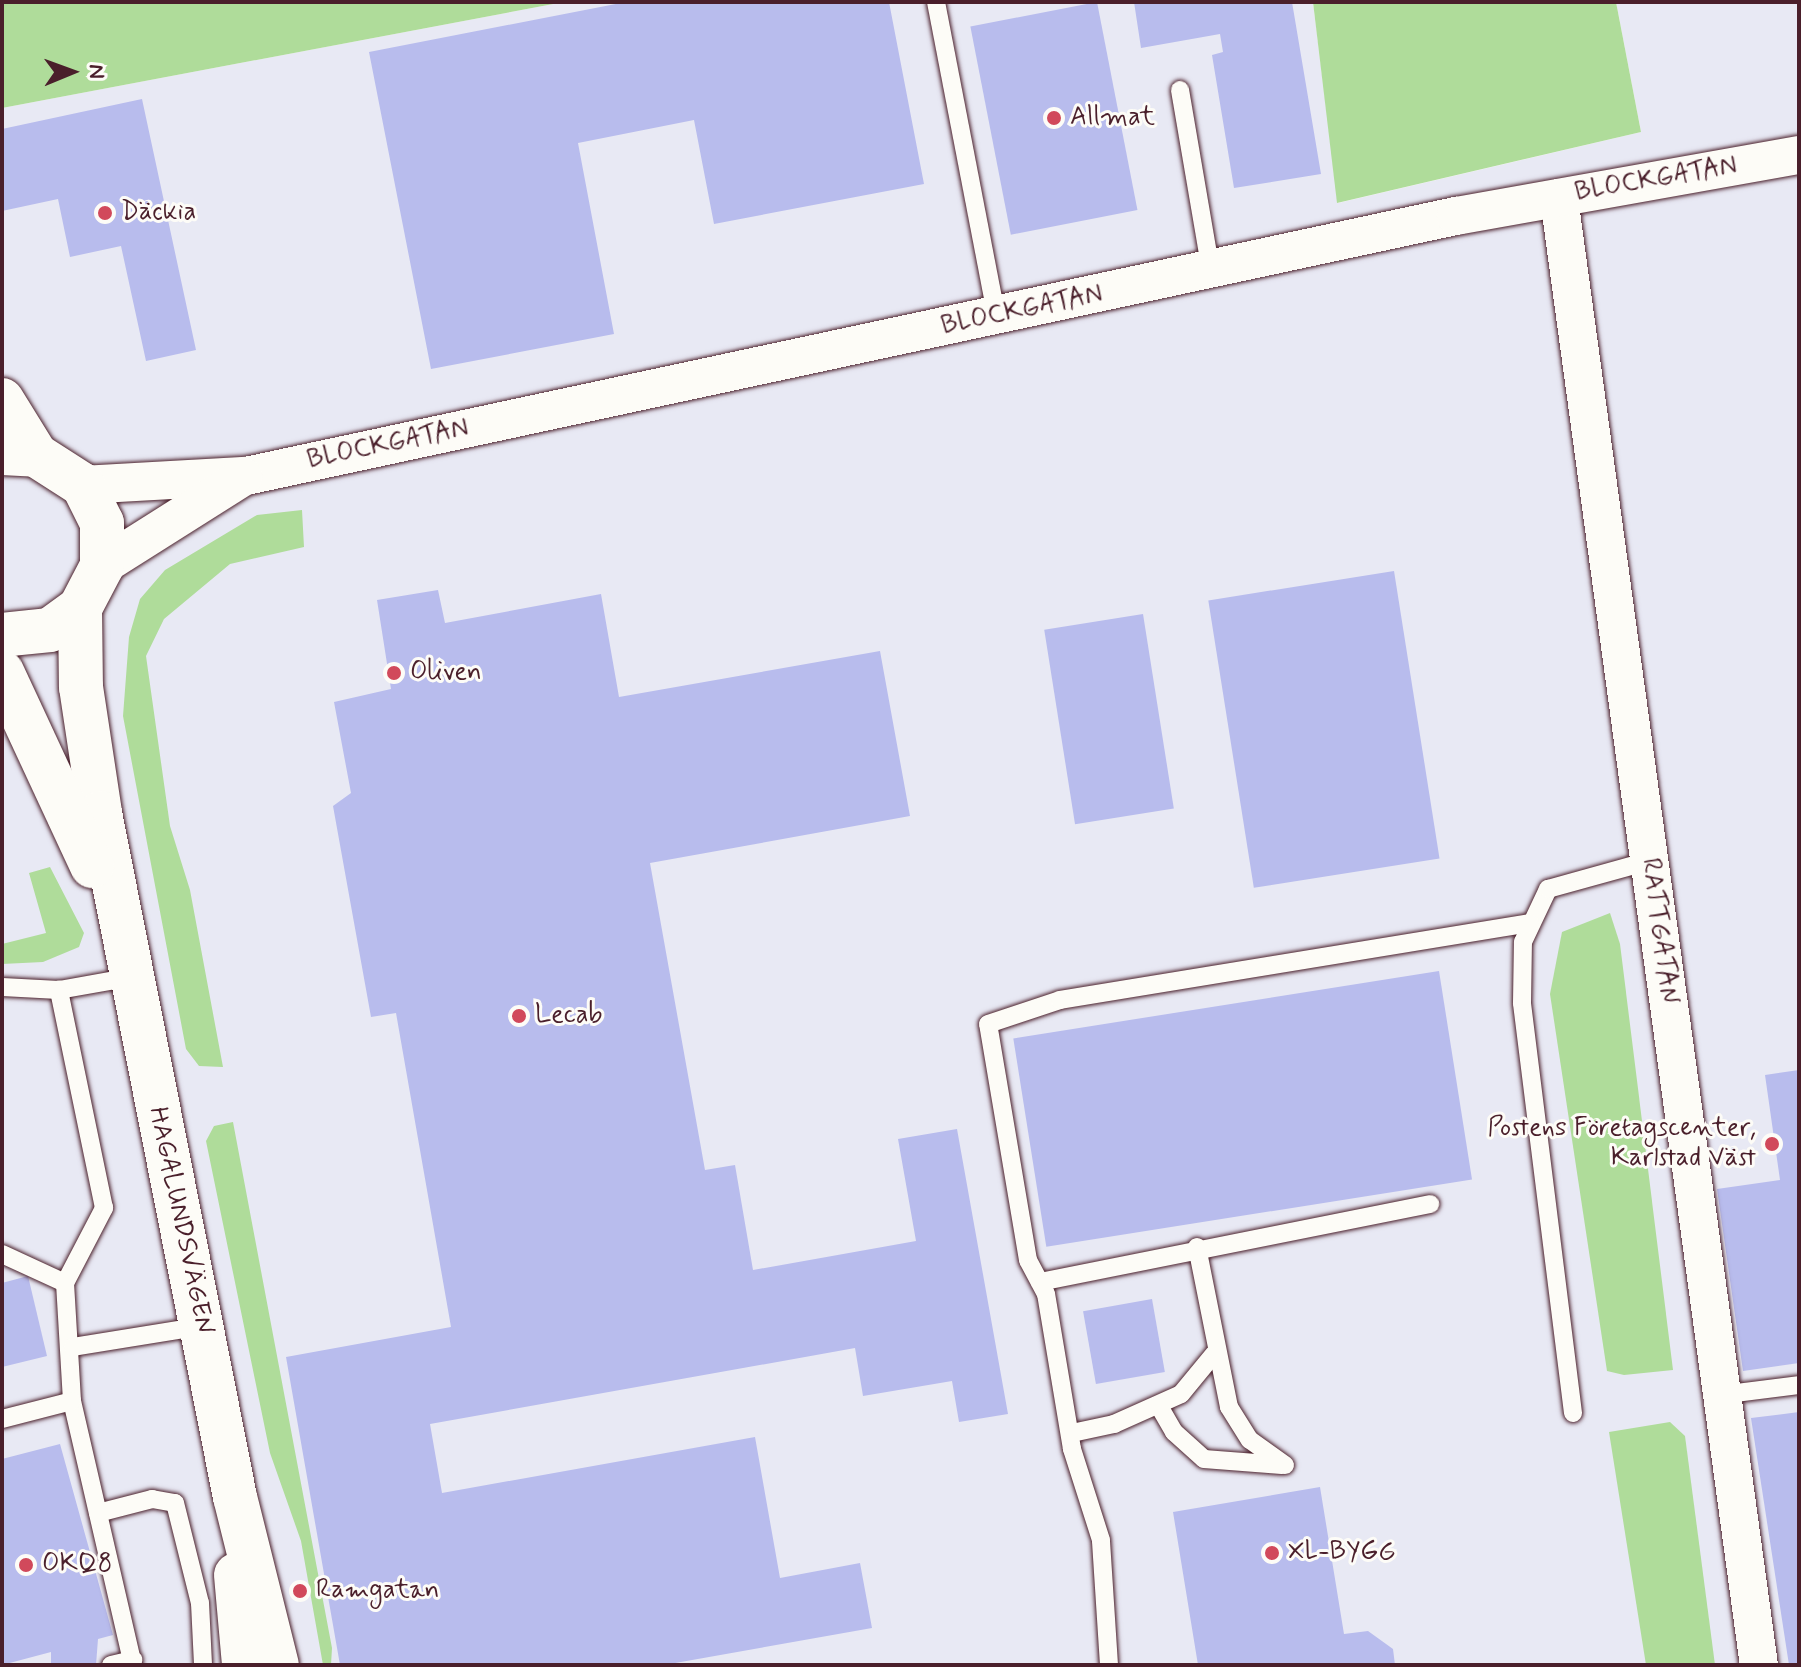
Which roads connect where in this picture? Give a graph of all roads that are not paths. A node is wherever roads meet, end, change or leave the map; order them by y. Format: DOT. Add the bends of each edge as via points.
graph roads {
  1 [pos="936,2"];
  2 [pos="1180,90"];
  3 [pos="1799,155"];
  4 [pos="1559,198"];
  5 [pos="1211,271"];
  6 [pos="997,318"];
  7 [pos="2,400"];
  8 [pos="19,454"];
  9 [pos="246,476"];
  10 [pos="83,485"];
  11 [pos="102,566"];
  12 [pos="80,608"];
  13 [pos="2,635"];
  14 [pos="2,672"];
  15 [pos="1649,861"];
  16 [pos="1530,923"];
  17 [pos="130,961"];
  18 [pos="2,987"];
  19 [pos="59,990"];
  20 [pos="1430,1204"];
  21 [pos="1197,1247"];
  22 [pos="2,1254"];
  23 [pos="1040,1282"];
  24 [pos="65,1283"];
  25 [pos="202,1326"];
  26 [pos="73,1347"];
  27 [pos="1214,1354"];
  28 [pos="1799,1385"];
  29 [pos="1720,1395"];
  30 [pos="72,1401"];
  31 [pos="1159,1406"];
  32 [pos="1573,1413"];
  33 [pos="2,1419"];
  34 [pos="1072,1433"];
  35 [pos="235,1497"];
  36 [pos="98,1513"];
  37 [pos="133,1662"];
  38 [pos="111,1665"];
  39 [pos="203,1665"];
  40 [pos="244,1665"];
  41 [pos="277,1665"];
  42 [pos="1109,1665"];
  43 [pos="1759,1665"];
  1 -- 6 [label="lane"];
  2 -- 5 [label="lane"];
  3 -- 4 [label="street, BLOCKGATAN"];
  4 -- 5 [label="street, BLOCKGATAN"];
  4 -- 15 [label="street, RATTGATAN"];
  5 -- 6 [label="street, BLOCKGATAN"];
  6 -- 9 [label="street, BLOCKGATAN"];
  7 -- 8 [label="street"];
  8 -- 10 [label="street"];
  9 -- 10 [label="street, BLOCKGATAN"];
  9 -- 11 [label="street, BLOCKGATAN"];
  10 -- 11 [label="street" via="102,523"];
  11 -- 12 [label="street"];
  12 -- 13 [label="street" via="50,630"];
  12 -- 17 [label="street, HAGALUNDSVÄGEN" via="81,687"];
  14 -- 17 [label="street, HAGALUNDSVÄGEN"];
  15 -- 16 [label="lane" via="1562,881 1548,889"];
  15 -- 29 [label="street, RATTGATAN"];
  16 -- 23 [label="lane" via="1060,1000 988,1024 1028,1260"];
  16 -- 32 [label="lane" via="1522,1003"];
  17 -- 19 [label="lane"];
  17 -- 25 [label="street, HAGALUNDSVÄGEN"];
  18 -- 19 [label="lane"];
  19 -- 24 [label="lane" via="104,1208"];
  20 -- 21 [label="lane"];
  21 -- 23 [label="lane"];
  21 -- 27 [label="lane"];
  22 -- 24 [label="lane"];
  23 -- 34 [label="lane"];
  24 -- 26 [label="lane"];
  25 -- 26 [label="lane"];
  25 -- 35 [label="street, HAGALUNDSVÄGEN"];
  26 -- 30 [label="lane"];
  27 -- 31 [label="lane" via="1181,1394"];
  27 -- 31 [label="lane" via="1240,1426 1285,1465 1204,1459"];
  28 -- 29 [label="lane"];
  29 -- 43 [label="street, RATTGATAN"];
  30 -- 33 [label="lane"];
  30 -- 36 [label="lane"];
  31 -- 34 [label="lane"];
  34 -- 42 [label="lane" via="1101,1540"];
  35 -- 40 [label="street, HAGALUNDSVÄGEN"];
  35 -- 41 [label="street, HAGALUNDSVÄGEN"];
  36 -- 37 [label="lane"];
  36 -- 39 [label="lane" via="152,1499 175,1503 200,1603"];
  37 -- 38 [label="lane"];
}
